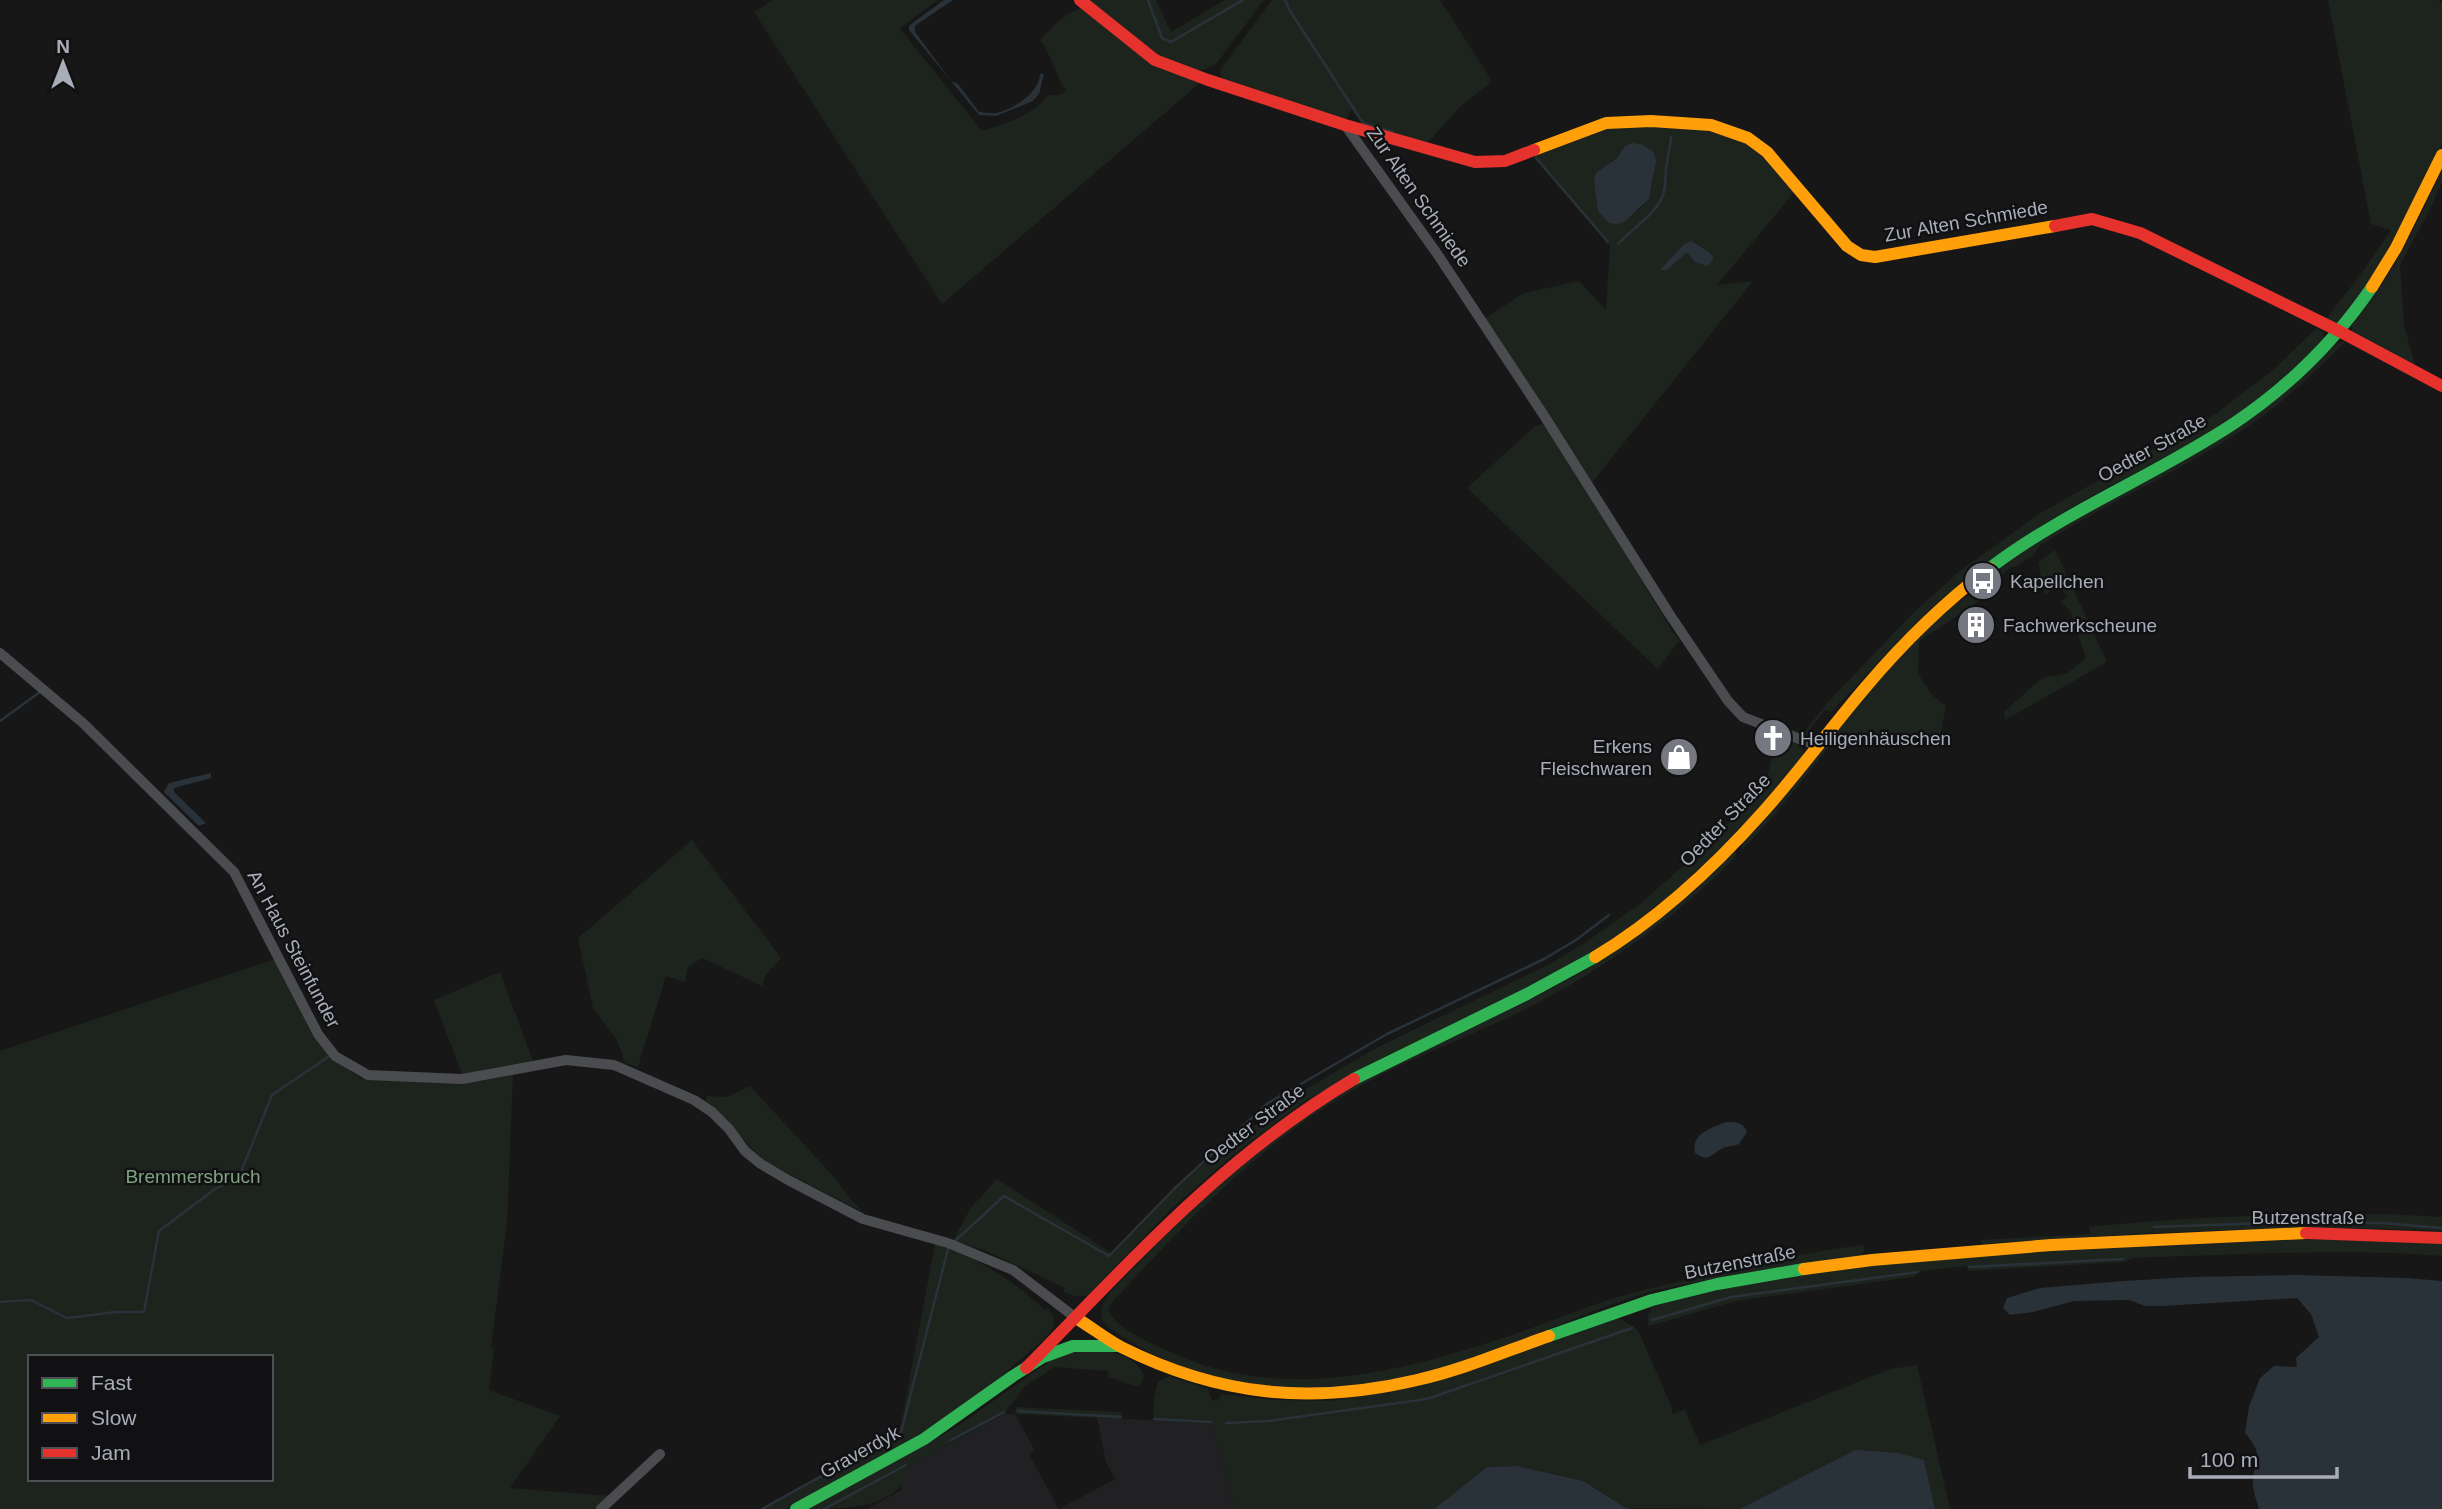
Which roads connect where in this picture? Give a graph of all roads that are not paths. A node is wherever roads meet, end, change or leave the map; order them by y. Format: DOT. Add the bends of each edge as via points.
graph roads {
  1 [pos="1080,0"];
  2 [pos="1345,125"];
  3 [pos="2442,155"];
  4 [pos="2339,331"];
  5 [pos="2442,386"];
  6 [pos="0,653"];
  7 [pos="1818,746"];
  8 [pos="2442,1238"];
  9 [pos="1076,1318"];
  10 [pos="1120,1346"];
  11 [pos="1026,1368"];
  12 [pos="660,1454"];
  13 [pos="601,1509"];
  14 [pos="796,1509"];
  1 -- 2 [label="street, Zur Alten Schmiede" via="1155,60"];
  2 -- 4 [label="street, Zur Alten Schmiede" via="1475,162 1505,162 1606,123 1712,125 1748,138 1767,152 1847,246 1861,255 1875,257 2092,219 2140,233"];
  2 -- 7 [label="street, Zur Alten Schmiede" via="1452,278 1728,701 1743,717"];
  3 -- 4 [label="street, Oedter Straße" via="2402,240"];
  4 -- 5 [label="street"];
  4 -- 7 [label="street, Oedter Straße" via="2278,391 2222,432 2051,526 1988,569 1896,651"];
  6 -- 9 [label="street, An Haus Steinfunder" via="83,723 234,872 318,1034 335,1056 368,1075 462,1079 566,1060 614,1065 694,1100 712,1112 745,1151 788,1180 863,1219 948,1243 1013,1270"];
  7 -- 9 [label="street, Oedter Straße" via="1739,837 1645,922 1569,973 1353,1079 1292,1117 1185,1204"];
  8 -- 10 [label="street, Butzenstraße" via="2301,1233 2064,1244 1800,1269 1652,1300 1418,1380 1329,1394 1268,1393 1218,1384"];
  9 -- 10 [label="street, Butzenstraße"];
  9 -- 11 [label="street"];
  10 -- 11 [label="street" via="1081,1344"];
  11 -- 14 [label="street, Graverdyk" via="942,1428"];
  12 -- 13 [label="street"];
}
